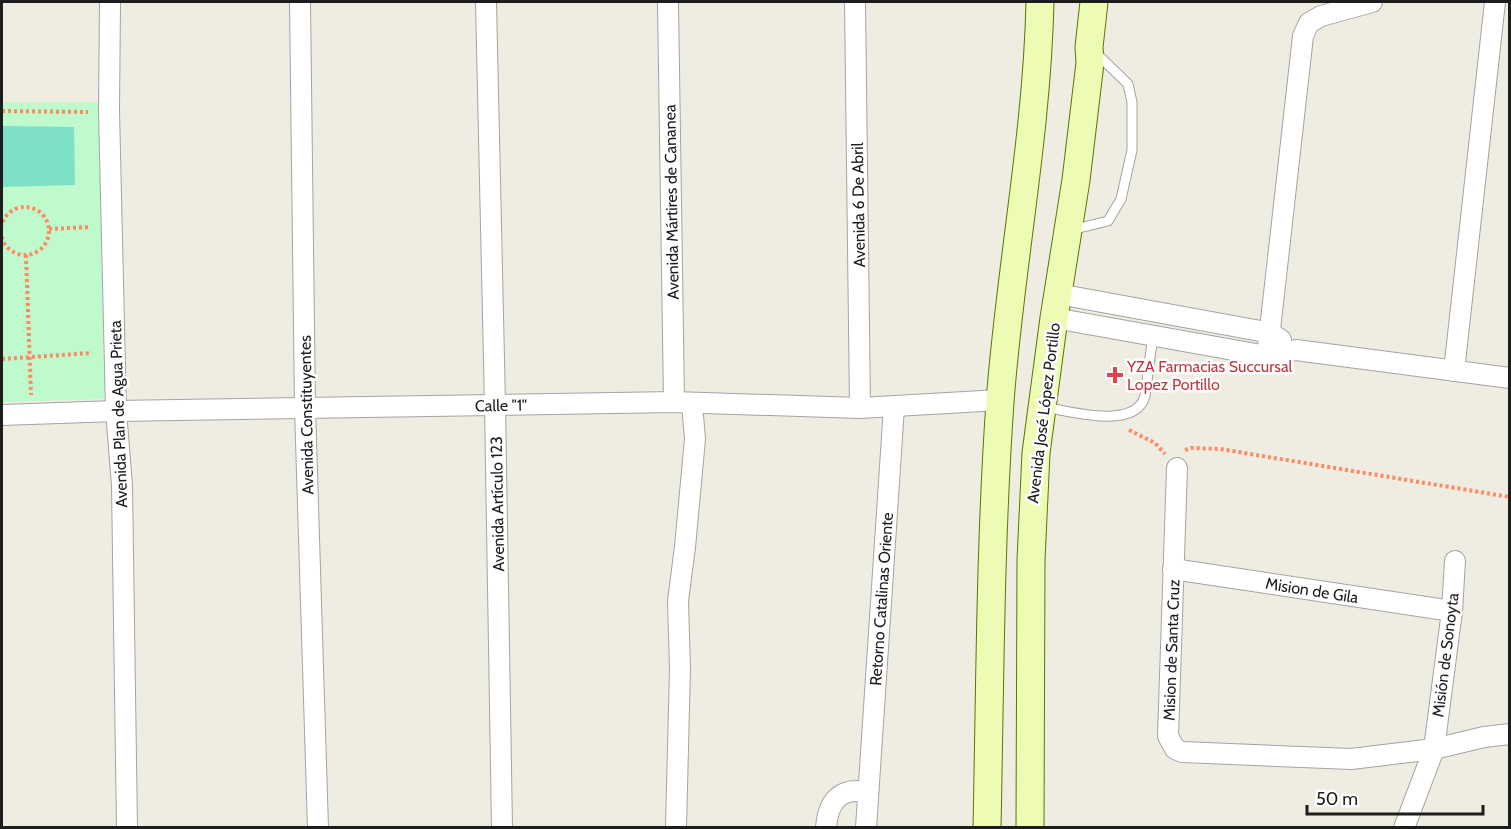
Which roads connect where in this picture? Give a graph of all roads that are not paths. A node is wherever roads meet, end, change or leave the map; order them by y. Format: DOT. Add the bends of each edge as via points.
graph roads {
  1 [pos="110,2"];
  2 [pos="300,2"];
  3 [pos="486,2"];
  4 [pos="668,2"];
  5 [pos="855,2"];
  6 [pos="1040,2"];
  7 [pos="1088,2"];
  8 [pos="1094,2"];
  9 [pos="1372,2"];
  10 [pos="1495,2"];
  11 [pos="1089,47"];
  12 [pos="1068,231"];
  13 [pos="1056,306"];
  14 [pos="1271,333"];
  15 [pos="1153,335"];
  16 [pos="1296,350"];
  17 [pos="1267,356"];
  18 [pos="1454,371"];
  19 [pos="1509,378"];
  20 [pos="1000,400"];
  21 [pos="683,403"];
  22 [pos="495,405"];
  23 [pos="894,407"];
  24 [pos="1042,407"];
  25 [pos="305,408"];
  26 [pos="860,408"];
  27 [pos="117,411"];
  28 [pos="2,415"];
  29 [pos="1177,468"];
  30 [pos="1455,561"];
  31 [pos="1173,569"];
  32 [pos="1452,611"];
  33 [pos="1509,734"];
  34 [pos="1434,749"];
  35 [pos="867,792"];
  36 [pos="127,828"];
  37 [pos="318,828"];
  38 [pos="502,828"];
  39 [pos="676,828"];
  40 [pos="826,828"];
  41 [pos="866,828"];
  42 [pos="987,828"];
  43 [pos="1030,828"];
  44 [pos="1404,828"];
  1 -- 27 [label="street, Avenida Plan de Agua Prieta"];
  2 -- 25 [label="street, Avenida Constituyentes"];
  3 -- 22 [label="street, Avenida Artículo 123"];
  4 -- 21 [label="street, Avenida Mártires de Cananea"];
  5 -- 26 [label="street, Avenida 6 De Abril"];
  6 -- 20 [label="main road" via="1034,116"];
  7 -- 11 [label="main road"];
  8 -- 11 [label="main road, Avenida José López Portillo"];
  9 -- 14 [label="street" via="1321,16 1309,23 1303,36"];
  10 -- 18 [label="street"];
  11 -- 12 [label="main road, Avenida José López Portillo" via="1077,180"];
  11 -- 12 [label="lane" via="1128,84 1132,150 1121,199 1108,221"];
  12 -- 13 [label="main road, Avenida José López Portillo"];
  13 -- 14 [label="street"];
  13 -- 15 [label="street"];
  13 -- 24 [label="main road, Avenida José López Portillo"];
  14 -- 16 [label="street"];
  14 -- 17 [label="street"];
  15 -- 17 [label="street"];
  15 -- 24 [label="lane" via="1145,396 1138,409 1127,415 1111,416"];
  16 -- 17 [label="street"];
  16 -- 18 [label="street"];
  18 -- 19 [label="street"];
  20 -- 23 [label="street, Calle \"1\""];
  20 -- 42 [label="main road"];
  21 -- 22 [label="street, Calle \"1\""];
  21 -- 26 [label="street, Calle \"1\""];
  21 -- 39 [label="street, Avenida Mártires de Cananea" via="695,439 678,601"];
  22 -- 25 [label="street, Calle \"1\""];
  22 -- 38 [label="street, Avenida Artículo 123"];
  23 -- 26 [label="street, Calle \"1\""];
  23 -- 35 [label="street, Retorno Catalinas Oriente"];
  24 -- 43 [label="main road, Avenida José López Portillo" via="1032,519"];
  25 -- 27 [label="street, Calle \"1\""];
  25 -- 37 [label="street, Avenida Constituyentes"];
  27 -- 28 [label="street, Calle \"1\""];
  27 -- 36 [label="street, Avenida Plan de Agua Prieta" via="122,485"];
  29 -- 31 [label="street, Mision de Santa Cruz"];
  30 -- 32 [label="street, Misión de Sonoyta"];
  31 -- 32 [label="street, Mision de Gila"];
  31 -- 34 [label="street, Mision de Santa Cruz" via="1168,736 1175,749 1190,753 1352,759"];
  32 -- 34 [label="street, Misión de Sonoyta"];
  33 -- 34 [label="street"];
  34 -- 44 [label="street, Misión de Sonoyta"];
  35 -- 40 [label="street" via="848,791 832,802"];
  35 -- 41 [label="street, Retorno Catalinas Oriente"];
}
